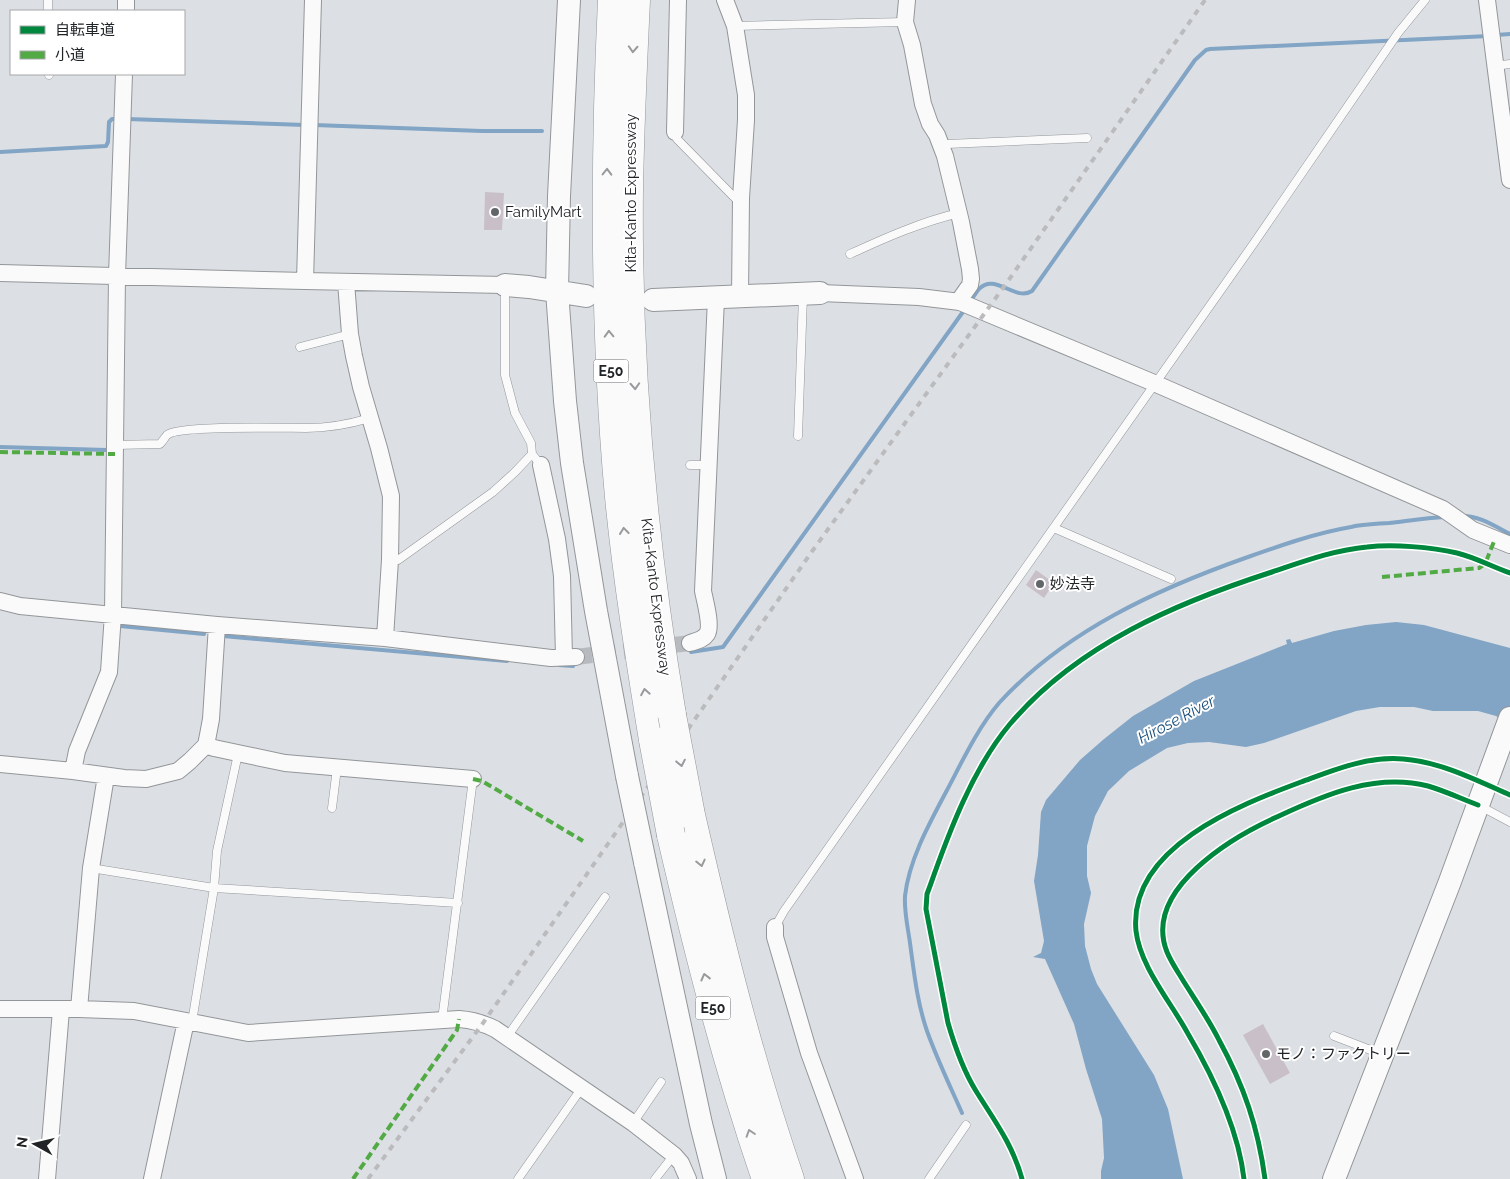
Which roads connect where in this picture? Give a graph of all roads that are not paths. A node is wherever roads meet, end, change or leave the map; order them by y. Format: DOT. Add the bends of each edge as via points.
graph roads {
  1 [pos="313,0"];
  2 [pos="569,0"];
  3 [pos="612,0"];
  4 [pos="636,0"];
  5 [pos="678,0"];
  6 [pos="725,0"];
  7 [pos="906,0"];
  8 [pos="1425,0"];
  9 [pos="1487,0"];
  10 [pos="905,22"];
  11 [pos="735,26"];
  12 [pos="1503,65"];
  13 [pos="124,75"];
  14 [pos="675,132"];
  15 [pos="1087,138"];
  16 [pos="941,146"];
  17 [pos="1510,180"];
  18 [pos="741,198"];
  19 [pos="958,213"];
  20 [pos="850,254"];
  21 [pos="0,273"];
  22 [pos="117,276"];
  23 [pos="305,281"];
  24 [pos="346,282"];
  25 [pos="505,285"];
  26 [pos="557,291"];
  27 [pos="812,293"];
  28 [pos="586,296"];
  29 [pos="740,297"];
  30 [pos="716,298"];
  31 [pos="653,300"];
  32 [pos="958,302"];
  33 [pos="350,334"];
  34 [pos="300,347"];
  35 [pos="1154,384"];
  36 [pos="370,418"];
  37 [pos="798,436"];
  38 [pos="115,445"];
  39 [pos="537,459"];
  40 [pos="690,465"];
  41 [pos="708,465"];
  42 [pos="1054,528"];
  43 [pos="1510,546"];
  44 [pos="390,560"];
  45 [pos="1171,579"];
  46 [pos="0,601"];
  47 [pos="113,614"];
  48 [pos="217,625"];
  49 [pos="385,638"];
  50 [pos="690,643"];
  51 [pos="1510,718"];
  52 [pos="206,745"];
  53 [pos="238,754"];
  54 [pos="0,764"];
  55 [pos="337,768"];
  56 [pos="73,771"];
  57 [pos="106,776"];
  58 [pos="473,779"];
  59 [pos="1479,802"];
  60 [pos="332,808"];
  61 [pos="1510,822"];
  62 [pos="91,868"];
  63 [pos="214,888"];
  64 [pos="605,897"];
  65 [pos="458,903"];
  66 [pos="775,927"];
  67 [pos="0,1009"];
  68 [pos="79,1009"];
  69 [pos="61,1010"];
  70 [pos="442,1020"];
  71 [pos="189,1022"];
  72 [pos="744,1034"];
  73 [pos="1334,1036"];
  74 [pos="507,1037"];
  75 [pos="1383,1055"];
  76 [pos="661,1082"];
  77 [pos="582,1089"];
  78 [pos="633,1123"];
  79 [pos="966,1125"];
  80 [pos="674,1155"];
  81 [pos="48,1179"];
  82 [pos="152,1179"];
  83 [pos="518,1179"];
  84 [pos="656,1179"];
  85 [pos="688,1179"];
  86 [pos="715,1179"];
  87 [pos="766,1179"];
  88 [pos="790,1179"];
  89 [pos="802,1179"];
  90 [pos="855,1179"];
  91 [pos="929,1179"];
  92 [pos="1334,1179"];
  1 -- 23 [label="street"];
  2 -- 26 [label="street"];
  87 -- 3 [label="highway, Kita-Kanto Expressway / E50, one-way, bridge" via="721,1038 692,927 671,835 640,658 620,498 609,339 606,188"];
  4 -- 72 [label="highway, Kita-Kanto Expressway / E50, one-way, bridge" via="629,190 630,278 643,496 672,715 691,815"];
  5 -- 14 [label="street"];
  6 -- 11 [label="street"];
  7 -- 10 [label="street"];
  8 -- 35 [label="lane" via="1398,33"];
  9 -- 12 [label="street"];
  10 -- 11 [label="lane"];
  10 -- 16 [label="street" via="924,104"];
  11 -- 18 [label="street" via="746,95"];
  12 -- 17 [label="street"];
  13 -- 22 [label="street"];
  14 -- 18 [label="lane" via="677,139 730,193"];
  15 -- 16 [label="lane"];
  16 -- 19 [label="street"];
  18 -- 29 [label="street"];
  19 -- 20 [label="lane" via="897,233"];
  19 -- 32 [label="street" via="971,279"];
  21 -- 22 [label="street"];
  22 -- 23 [label="street"];
  22 -- 38 [label="street"];
  23 -- 24 [label="street"];
  24 -- 25 [label="street"];
  24 -- 33 [label="street"];
  25 -- 26 [label="street"];
  25 -- 39 [label="lane" via="505,375 515,413"];
  26 -- 28 [label="street"];
  26 -- 86 [label="street, bridge" via="572,463 596,611 645,862"];
  27 -- 29 [label="street"];
  27 -- 32 [label="street" via="920,297"];
  27 -- 37 [label="lane"];
  29 -- 30 [label="street"];
  30 -- 31 [label="street"];
  30 -- 41 [label="street"];
  32 -- 35 [label="street"];
  33 -- 34 [label="lane"];
  33 -- 36 [label="street"];
  35 -- 42 [label="lane"];
  35 -- 43 [label="street" via="1443,509 1473,530"];
  36 -- 38 [label="lane" via="356,423 307,428 183,430 167,434 160,444"];
  36 -- 44 [label="street" via="391,496"];
  38 -- 47 [label="street"];
  39 -- 44 [label="lane" via="398,560"];
  39 -- 49 [label="street" via="557,539 570,657 552,658"];
  40 -- 41 [label="lane"];
  41 -- 50 [label="street" via="703,591 709,625 703,639"];
  42 -- 45 [label="lane"];
  42 -- 66 [label="lane"];
  44 -- 49 [label="street"];
  46 -- 47 [label="street" via="20,606"];
  47 -- 48 [label="street"];
  47 -- 56 [label="street" via="109,672 77,751"];
  48 -- 49 [label="street"];
  48 -- 52 [label="street" via="211,719"];
  51 -- 59 [label="street"];
  52 -- 53 [label="street"];
  52 -- 57 [label="street" via="178,771 164,776 146,779"];
  53 -- 55 [label="street"];
  53 -- 63 [label="lane" via="217,851"];
  54 -- 56 [label="street"];
  55 -- 58 [label="street"];
  55 -- 60 [label="lane"];
  56 -- 57 [label="street"];
  57 -- 62 [label="street"];
  58 -- 65 [label="lane"];
  59 -- 61 [label="lane"];
  59 -- 75 [label="street"];
  62 -- 63 [label="lane"];
  62 -- 68 [label="street"];
  63 -- 65 [label="lane"];
  63 -- 71 [label="lane"];
  64 -- 74 [label="lane"];
  65 -- 70 [label="lane"];
  66 -- 90 [label="street" via="809,1053"];
  67 -- 69 [label="street"];
  68 -- 69 [label="street"];
  68 -- 71 [label="street" via="134,1010"];
  69 -- 81 [label="street"];
  70 -- 71 [label="street" via="248,1033"];
  70 -- 74 [label="street" via="473,1020"];
  71 -- 82 [label="street"];
  72 -- 88 [label="highway, Kita-Kanto Expressway / E50"];
  72 -- 89 [label="highway"];
  73 -- 75 [label="lane"];
  74 -- 77 [label="street"];
  75 -- 92 [label="street"];
  76 -- 78 [label="lane"];
  77 -- 78 [label="street"];
  77 -- 83 [label="lane"];
  78 -- 80 [label="street"];
  79 -- 91 [label="lane"];
  80 -- 84 [label="lane"];
  80 -- 85 [label="street"];
}
